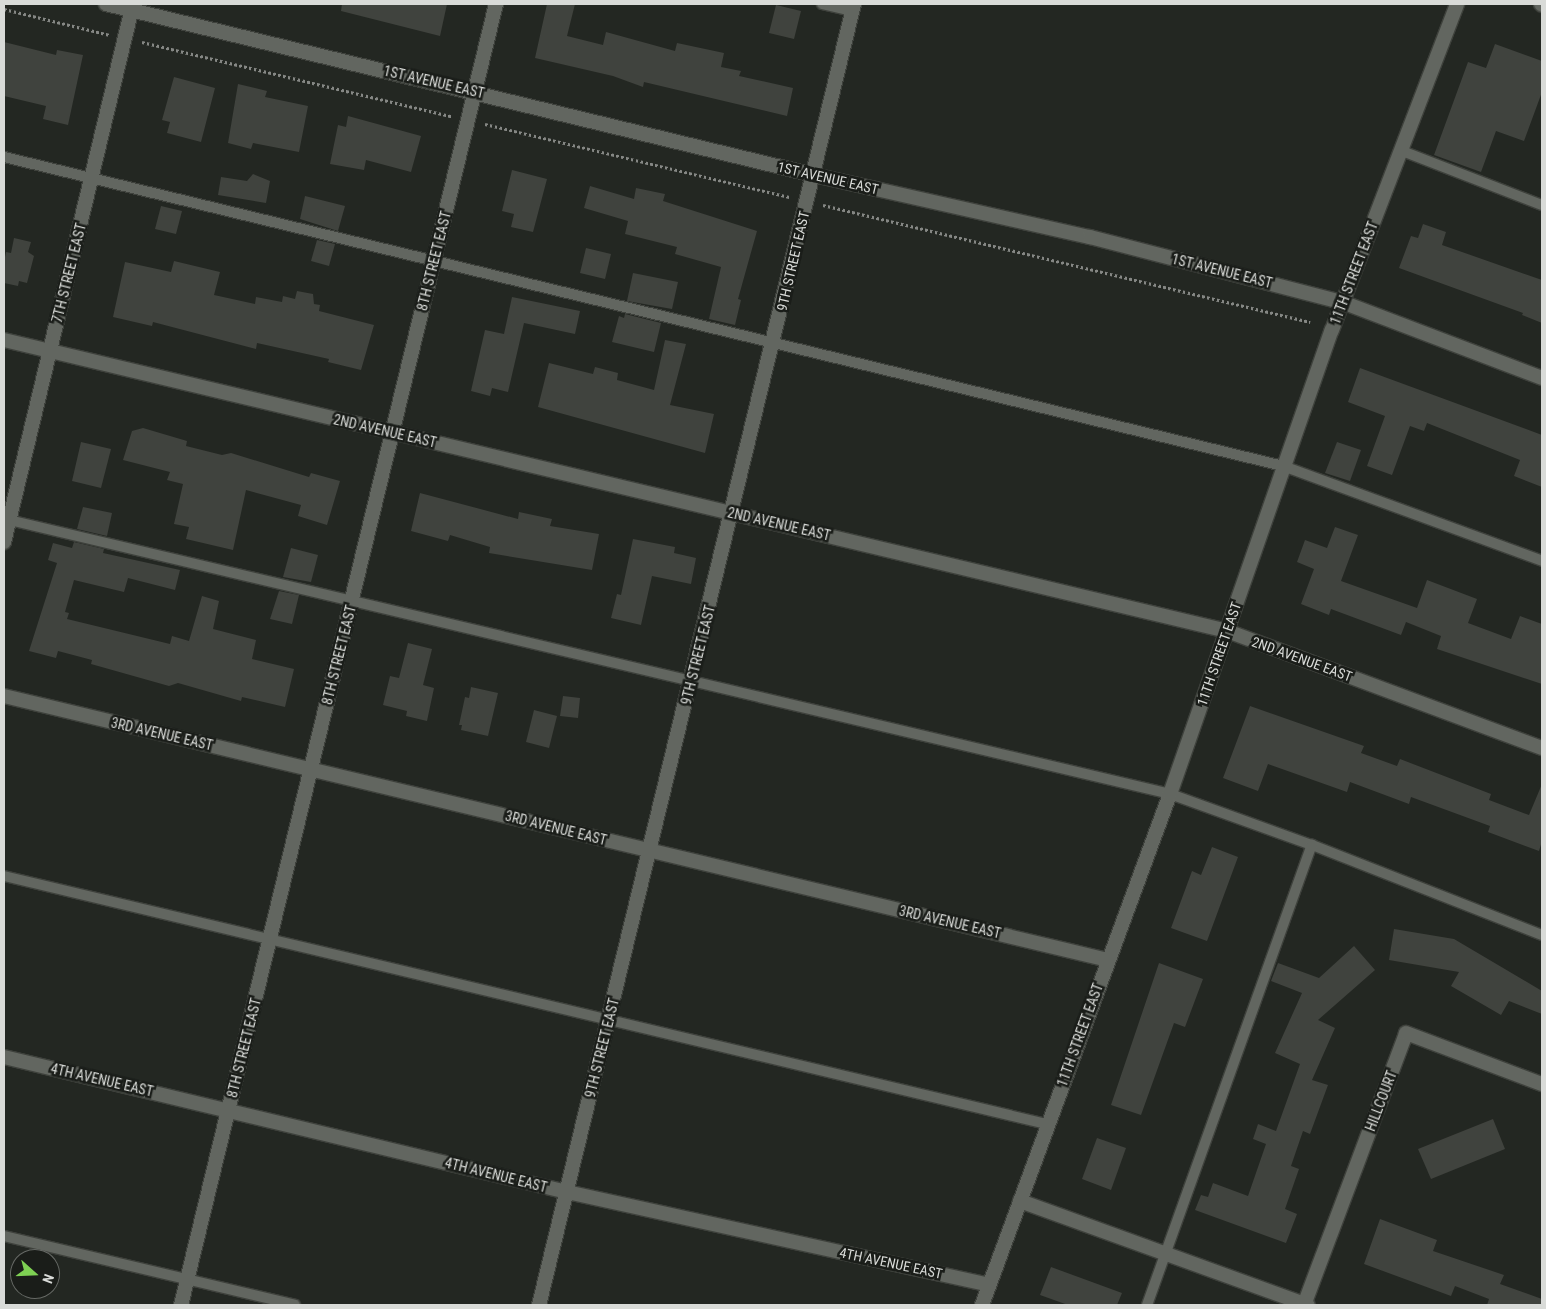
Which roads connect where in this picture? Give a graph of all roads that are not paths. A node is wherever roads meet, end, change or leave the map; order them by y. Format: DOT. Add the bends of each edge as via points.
graph roads {
  1 [pos="106,4"];
  2 [pos="496,4"];
  3 [pos="822,4"];
  4 [pos="1457,4"];
  5 [pos="133,7"];
  6 [pos="854,8"];
  7 [pos="475,92"];
  8 [pos="1402,152"];
  9 [pos="4,157"];
  10 [pos="814,175"];
  11 [pos="92,178"];
  12 [pos="1542,205"];
  13 [pos="434,262"];
  14 [pos="1342,302"];
  15 [pos="4,340"];
  16 [pos="774,342"];
  17 [pos="50,351"];
  18 [pos="1542,378"];
  19 [pos="393,433"];
  20 [pos="1283,466"];
  21 [pos="733,513"];
  22 [pos="6,519"];
  23 [pos="4,542"];
  24 [pos="1542,561"];
  25 [pos="352,600"];
  26 [pos="1227,631"];
  27 [pos="692,680"];
  28 [pos="4,696"];
  29 [pos="1542,748"];
  30 [pos="312,770"];
  31 [pos="1170,794"];
  32 [pos="1312,845"];
  33 [pos="650,851"];
  34 [pos="4,876"];
  35 [pos="1542,935"];
  36 [pos="270,941"];
  37 [pos="1108,960"];
  38 [pos="609,1022"];
  39 [pos="4,1057"];
  40 [pos="1542,1084"];
  41 [pos="229,1111"];
  42 [pos="1047,1124"];
  43 [pos="567,1192"];
  44 [pos="1020,1201"];
  45 [pos="4,1236"];
  46 [pos="1165,1254"];
  47 [pos="187,1280"];
  48 [pos="989,1285"];
  49 [pos="181,1305"];
  50 [pos="295,1305"];
  51 [pos="539,1305"];
  52 [pos="982,1305"];
  53 [pos="1146,1305"];
  54 [pos="1305,1305"];
  1 -- 5 [label="street, 1ST AVENUE EAST"];
  2 -- 7 [label="street, 8TH STREET EAST"];
  3 -- 6 [label="lane"];
  4 -- 8 [label="street, 11TH STREET EAST"];
  5 -- 7 [label="street, 1ST AVENUE EAST"];
  5 -- 11 [label="street, 7TH STREET EAST"];
  6 -- 10 [label="street, 9TH STREET EAST"];
  7 -- 10 [label="street, 1ST AVENUE EAST"];
  7 -- 13 [label="street, 8TH STREET EAST"];
  8 -- 12 [label="lane"];
  8 -- 14 [label="street, 11TH STREET EAST"];
  9 -- 11 [label="lane"];
  10 -- 14 [label="street, 1ST AVENUE EAST" via="1090,237"];
  10 -- 16 [label="street, 9TH STREET EAST"];
  11 -- 13 [label="lane"];
  11 -- 17 [label="street, 7TH STREET EAST"];
  13 -- 16 [label="lane"];
  13 -- 19 [label="street, 8TH STREET EAST"];
  14 -- 18 [label="street, 1ST AVENUE EAST"];
  14 -- 20 [label="street, 11TH STREET EAST"];
  15 -- 17 [label="street, 2ND AVENUE EAST"];
  16 -- 20 [label="lane"];
  16 -- 21 [label="street, 9TH STREET EAST"];
  17 -- 19 [label="street, 2ND AVENUE EAST"];
  17 -- 22 [label="street, 7TH STREET EAST"];
  19 -- 21 [label="street, 2ND AVENUE EAST"];
  19 -- 25 [label="street, 8TH STREET EAST"];
  20 -- 24 [label="lane"];
  20 -- 26 [label="street, 11TH STREET EAST"];
  21 -- 26 [label="street, 2ND AVENUE EAST"];
  21 -- 27 [label="street, 9TH STREET EAST"];
  22 -- 23 [label="street, 7TH STREET EAST"];
  22 -- 25 [label="lane"];
  25 -- 27 [label="lane"];
  25 -- 30 [label="street, 8TH STREET EAST"];
  26 -- 29 [label="street, 2ND AVENUE EAST"];
  26 -- 31 [label="street, 11TH STREET EAST"];
  27 -- 31 [label="lane"];
  27 -- 33 [label="street, 9TH STREET EAST"];
  28 -- 30 [label="street, 3RD AVENUE EAST"];
  30 -- 33 [label="street, 3RD AVENUE EAST"];
  30 -- 36 [label="street, 8TH STREET EAST"];
  31 -- 32 [label="lane"];
  31 -- 37 [label="street, 11TH STREET EAST"];
  32 -- 35 [label="lane"];
  32 -- 46 [label="lane"];
  33 -- 37 [label="street, 3RD AVENUE EAST"];
  33 -- 38 [label="street, 9TH STREET EAST"];
  34 -- 36 [label="lane"];
  36 -- 38 [label="lane"];
  36 -- 41 [label="street, 8TH STREET EAST"];
  37 -- 42 [label="street, 11TH STREET EAST"];
  38 -- 42 [label="lane"];
  38 -- 43 [label="street, 9TH STREET EAST"];
  39 -- 41 [label="street, 4TH AVENUE EAST"];
  40 -- 54 [label="street, HILLCOURT" via="1406,1033"];
  41 -- 43 [label="street, 4TH AVENUE EAST"];
  41 -- 47 [label="street, 8TH STREET EAST"];
  42 -- 44 [label="street, 11TH STREET EAST"];
  43 -- 48 [label="street, 4TH AVENUE EAST"];
  43 -- 51 [label="street, 9TH STREET EAST"];
  44 -- 46 [label="street"];
  44 -- 48 [label="street, 11TH STREET EAST"];
  45 -- 47 [label="lane"];
  46 -- 53 [label="lane"];
  46 -- 54 [label="street"];
  47 -- 49 [label="street, 8TH STREET EAST"];
  47 -- 50 [label="lane"];
  48 -- 52 [label="street, 11TH STREET EAST"];
}
